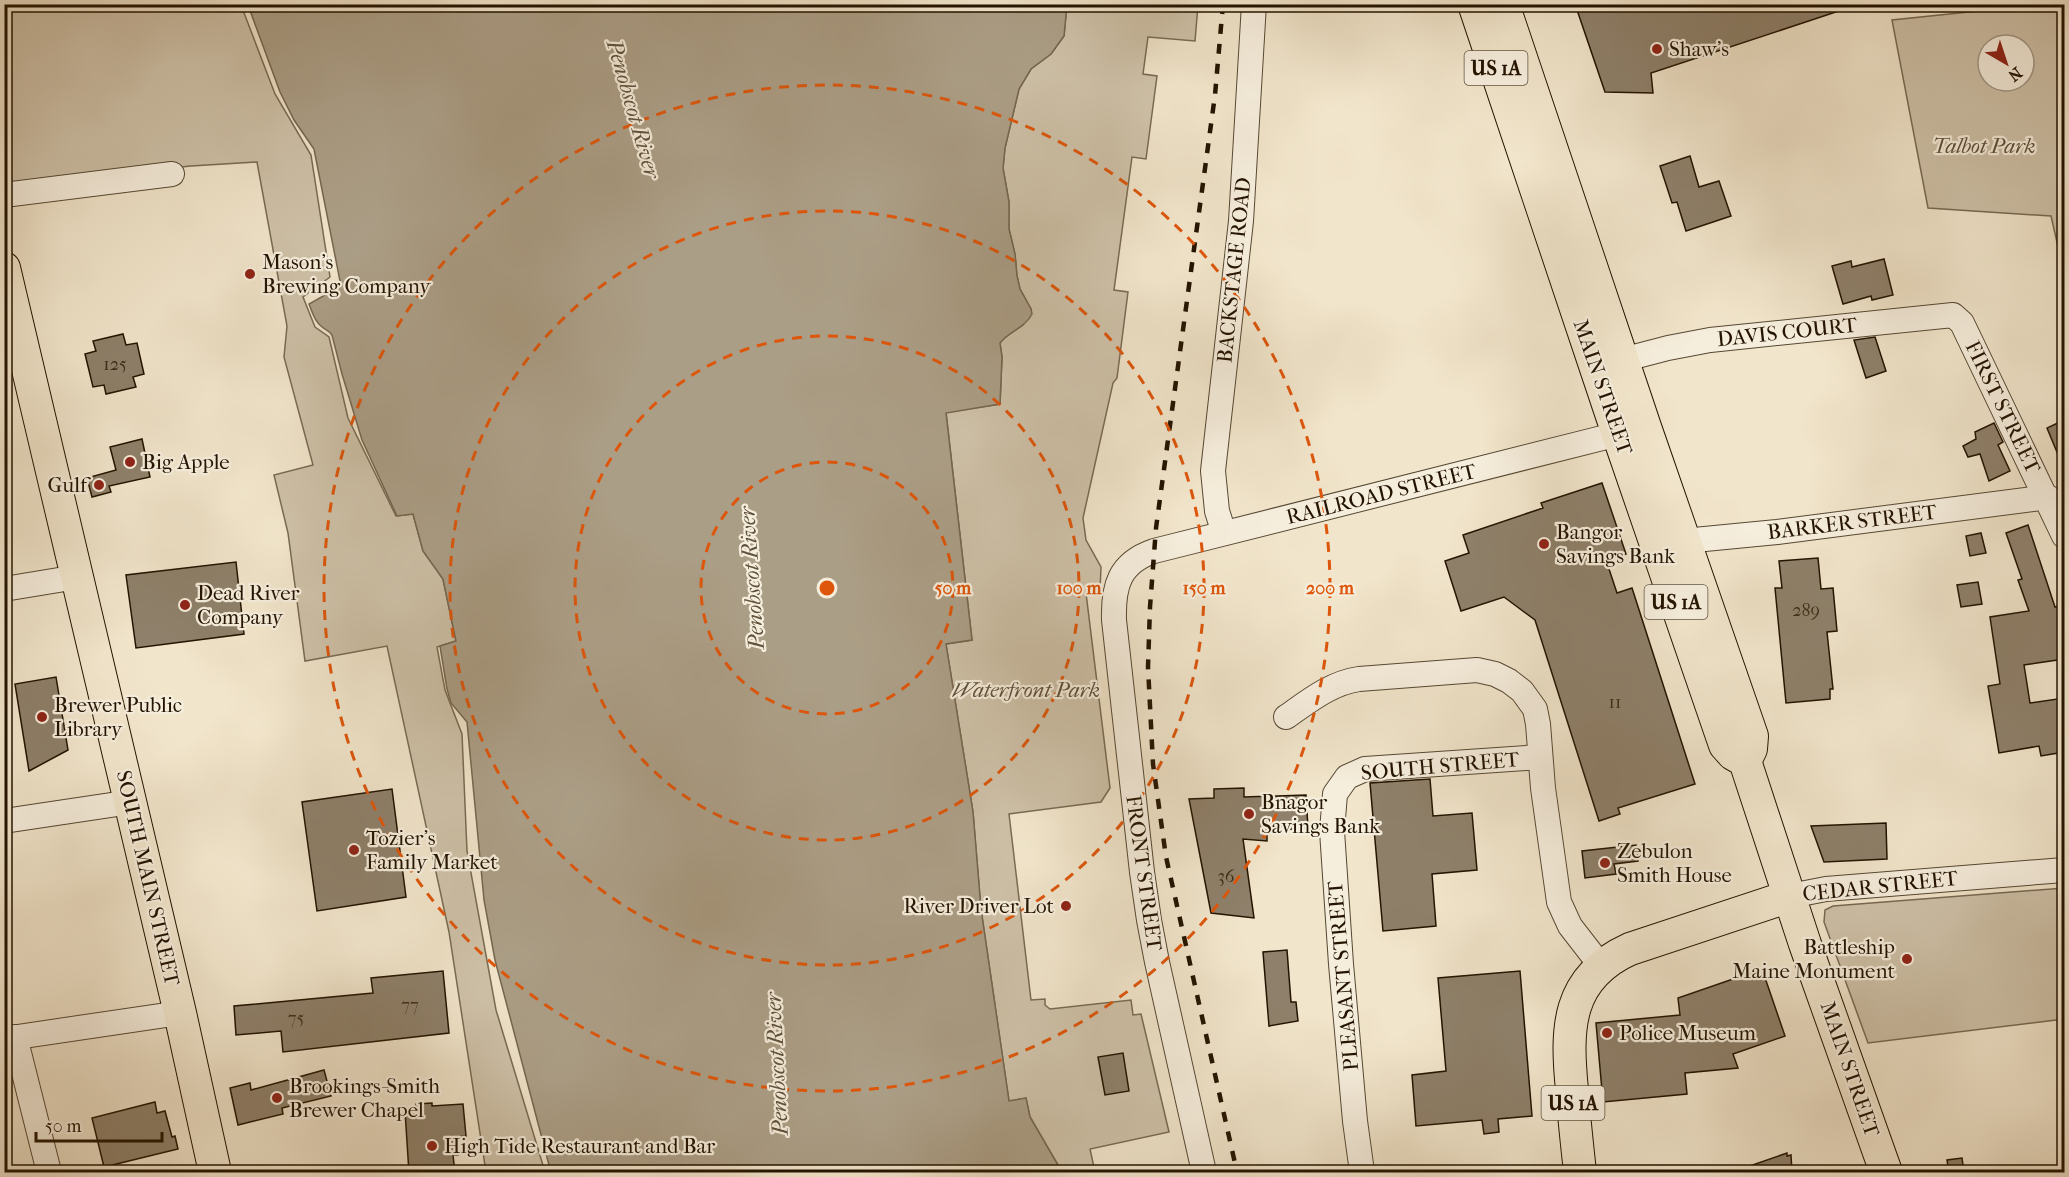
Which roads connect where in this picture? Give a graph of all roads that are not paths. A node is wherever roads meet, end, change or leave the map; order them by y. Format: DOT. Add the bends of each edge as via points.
graph roads {
  1 [pos="1254,4"];
  2 [pos="1474,4"];
  3 [pos="1503,4"];
  4 [pos="172,174"];
  5 [pos="4,195"];
  6 [pos="6,276"];
  7 [pos="1953,315"];
  8 [pos="1622,360"];
  9 [pos="1631,430"];
  10 [pos="2048,498"];
  11 [pos="1224,533"];
  12 [pos="2064,536"];
  13 [pos="1671,545"];
  14 [pos="1123,572"];
  15 [pos="77,577"];
  16 [pos="4,589"];
  17 [pos="1286,717"];
  18 [pos="1540,757"];
  19 [pos="1342,781"];
  20 [pos="130,802"];
  21 [pos="4,821"];
  22 [pos="2064,870"];
  23 [pos="1790,896"];
  24 [pos="1600,966"];
  25 [pos="180,1013"];
  26 [pos="10,1038"];
  27 [pos="49,1173"];
  28 [pos="215,1173"];
  29 [pos="1204,1173"];
  30 [pos="1362,1173"];
  31 [pos="1580,1173"];
  32 [pos="1886,1173"];
  1 -- 11 [label="street, BACKSTAGE ROAD" via="1241,221 1213,471 1217,511"];
  2 -- 9 [label="main road, MAIN STREET / US 1A"];
  3 -- 8 [label="main road, MAIN STREET / US 1A"];
  4 -- 5 [label="street"];
  6 -- 15 [label="main road, SOUTH MAIN STREET"];
  7 -- 8 [label="street, DAVIS COURT" via="1710,340"];
  7 -- 10 [label="street, FIRST STREET" via="1962,323"];
  8 -- 9 [label="main road, MAIN STREET / US 1A"];
  9 -- 11 [label="street, RAILROAD STREET"];
  9 -- 13 [label="main road, MAIN STREET / US 1A"];
  10 -- 12 [label="street, FIRST STREET"];
  10 -- 13 [label="street, BARKER STREET"];
  11 -- 14 [label="street, RAILROAD STREET" via="1147,553"];
  13 -- 23 [label="main road, MAIN STREET / US 1A" via="1752,736 1745,761"];
  14 -- 29 [label="street, FRONT STREET" via="1115,591 1114,620 1142,872 1157,962"];
  15 -- 16 [label="street"];
  15 -- 20 [label="main road, SOUTH MAIN STREET"];
  17 -- 18 [label="street" via="1345,682 1486,671 1516,685 1531,703 1537,717"];
  18 -- 19 [label="street, SOUTH STREET" via="1365,770"];
  18 -- 24 [label="street" via="1559,902 1570,926"];
  19 -- 30 [label="street, PLEASANT STREET" via="1333,801 1333,848"];
  20 -- 21 [label="street"];
  20 -- 25 [label="main road, SOUTH MAIN STREET"];
  22 -- 23 [label="street, CEDAR STREET" via="1826,889"];
  23 -- 24 [label="main road, CEDAR STREET / US 1A" via="1641,945"];
  23 -- 32 [label="main road, MAIN STREET"];
  24 -- 31 [label="main road, US 1A" via="1582,990 1569,1033"];
  25 -- 26 [label="street"];
  25 -- 28 [label="main road, SOUTH MAIN STREET"];
  26 -- 27 [label="street"];
}
